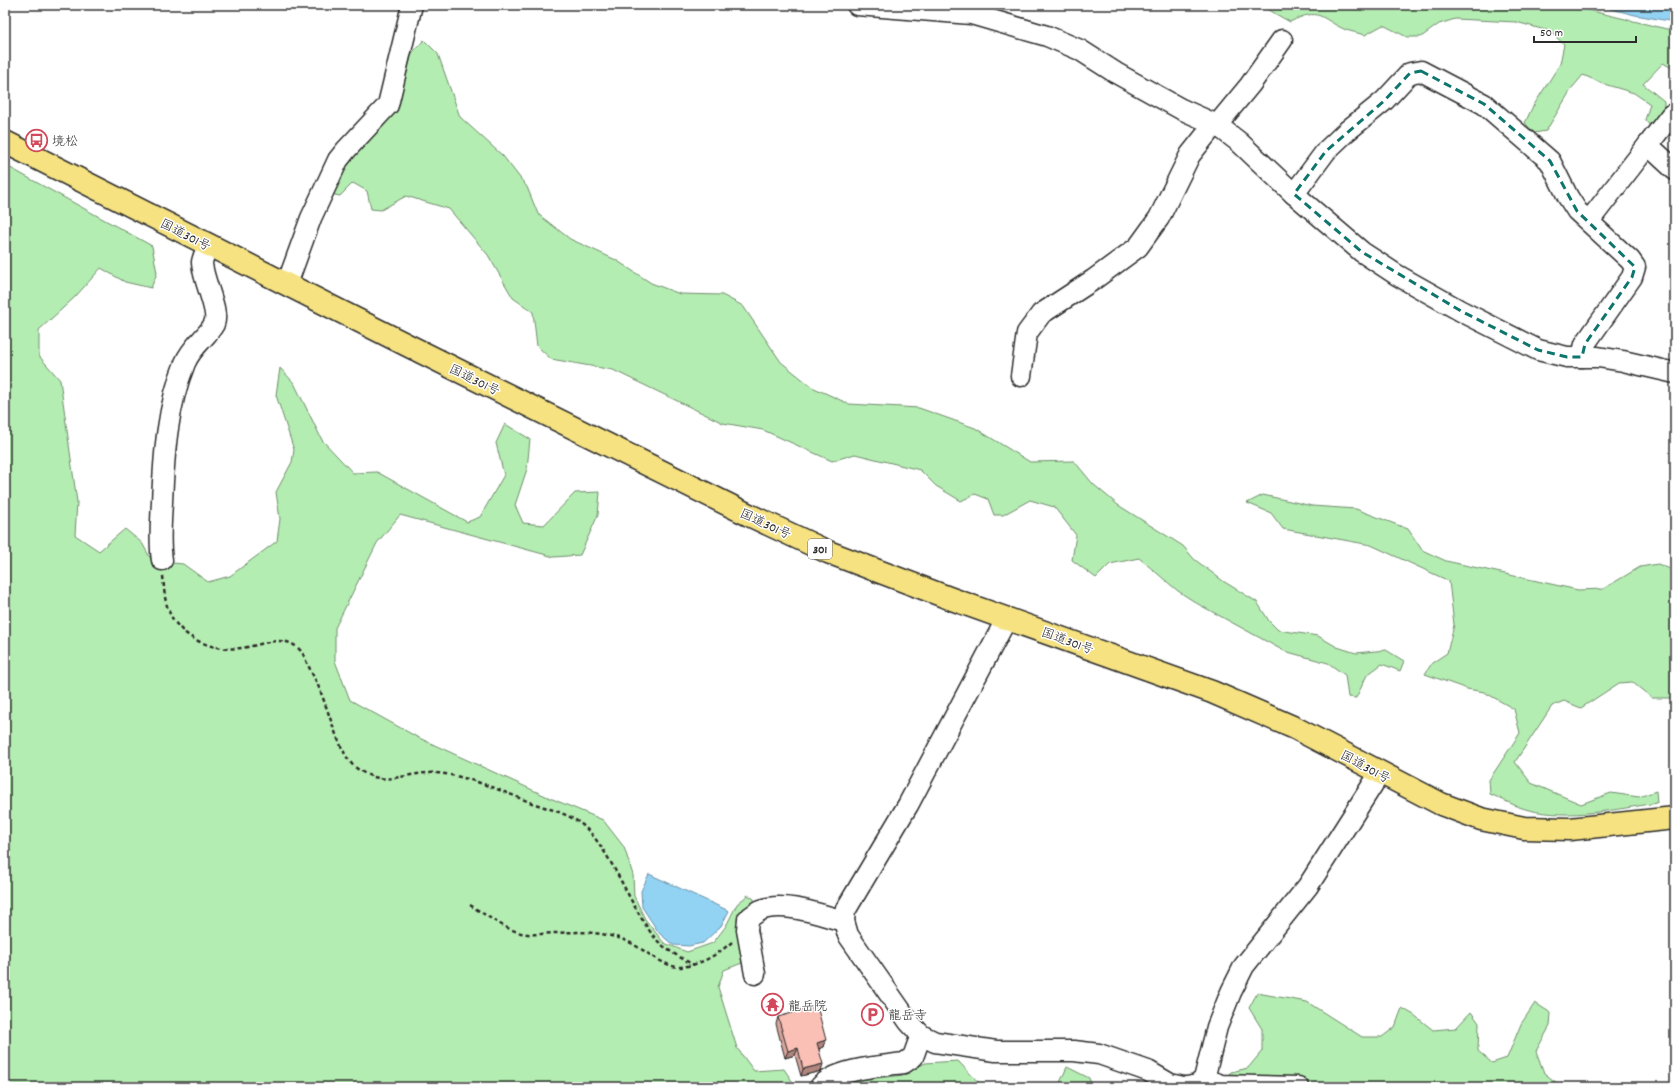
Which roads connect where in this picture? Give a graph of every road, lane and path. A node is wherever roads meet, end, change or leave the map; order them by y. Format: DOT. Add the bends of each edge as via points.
graph roads {
  1 [pos="412,5"];
  2 [pos="857,5"];
  3 [pos="1282,40"];
  4 [pos="1671,115"];
  5 [pos="1217,126"];
  6 [pos="5,142"];
  7 [pos="1648,145"];
  8 [pos="1675,170"];
  9 [pos="1294,194"];
  10 [pos="1589,221"];
  11 [pos="208,245"];
  12 [pos="287,284"];
  13 [pos="1582,357"];
  14 [pos="1675,373"];
  15 [pos="1021,376"];
  16 [pos="162,560"];
  17 [pos="1007,618"];
  18 [pos="1380,773"];
  19 [pos="1675,818"];
  20 [pos="470,906"];
  21 [pos="844,921"];
  22 [pos="746,930"];
  23 [pos="694,965"];
  24 [pos="755,974"];
  25 [pos="921,1035"];
  26 [pos="1196,1083"];
  27 [pos="820,1087"];
  28 [pos="1184,1087"];
  29 [pos="1298,1087"];
  1 -- 12 [label="street" via="388,105 338,160 311,218"];
  2 -- 5 [label="street" via="971,14 1047,36 1080,50 1181,110"];
  3 -- 5 [label="street"];
  4 -- 7 [label="street"];
  5 -- 9 [label="street" via="1239,142"];
  5 -- 15 [label="street" via="1209,131 1190,154 1159,218 1138,247 1041,314 1028,333"];
  6 -- 11 [label="highway, 国道301号 / 301"];
  7 -- 8 [label="street"];
  7 -- 10 [label="street"];
  9 -- 10 [label="street" via="1326,151 1384,101 1410,73 1421,71 1484,104 1550,161 1577,211"];
  9 -- 13 [label="street" via="1362,252 1416,286 1538,350 1567,357"];
  10 -- 13 [label="street" via="1635,267 1632,277 1585,344"];
  11 -- 12 [label="highway, 国道301号 / 301"];
  11 -- 16 [label="street" via="202,262 204,279 214,312 214,324 193,348 185,362 173,399 168,425 163,488 160,547"];
  12 -- 17 [label="highway, 国道301号 / 301" via="821,549"];
  13 -- 14 [label="street" via="1623,361"];
  16 -- 23 [label="path" via="166,603 176,625 191,638 216,647 241,648 270,640 282,641 301,650 322,694 338,740 353,766 377,778 397,779 418,773 438,773 478,783 563,814 580,823 594,838 656,939"];
  17 -- 18 [label="highway, 国道301号 / 301" via="1212,692 1295,728"];
  17 -- 21 [label="street" via="908,805 845,911"];
  18 -- 19 [label="highway, 国道301号 / 301" via="1441,804 1481,819 1524,828 1570,830"];
  18 -- 26 [label="street" via="1308,886 1244,966 1217,1026"];
  20 -- 23 [label="path" via="521,933 599,933 625,940 663,962 680,967"];
  21 -- 22 [label="street" via="807,911 784,908 762,910 748,919"];
  21 -- 25 [label="street" via="848,936"];
  22 -- 23 [label="path" via="717,955"];
  22 -- 24 [label="street"];
  25 -- 27 [label="street" via="913,1057 904,1063 836,1075"];
  25 -- 28 [label="street" via="935,1042 996,1051 1099,1054 1148,1071 1170,1084"];
  26 -- 29 [label="street"];
}
